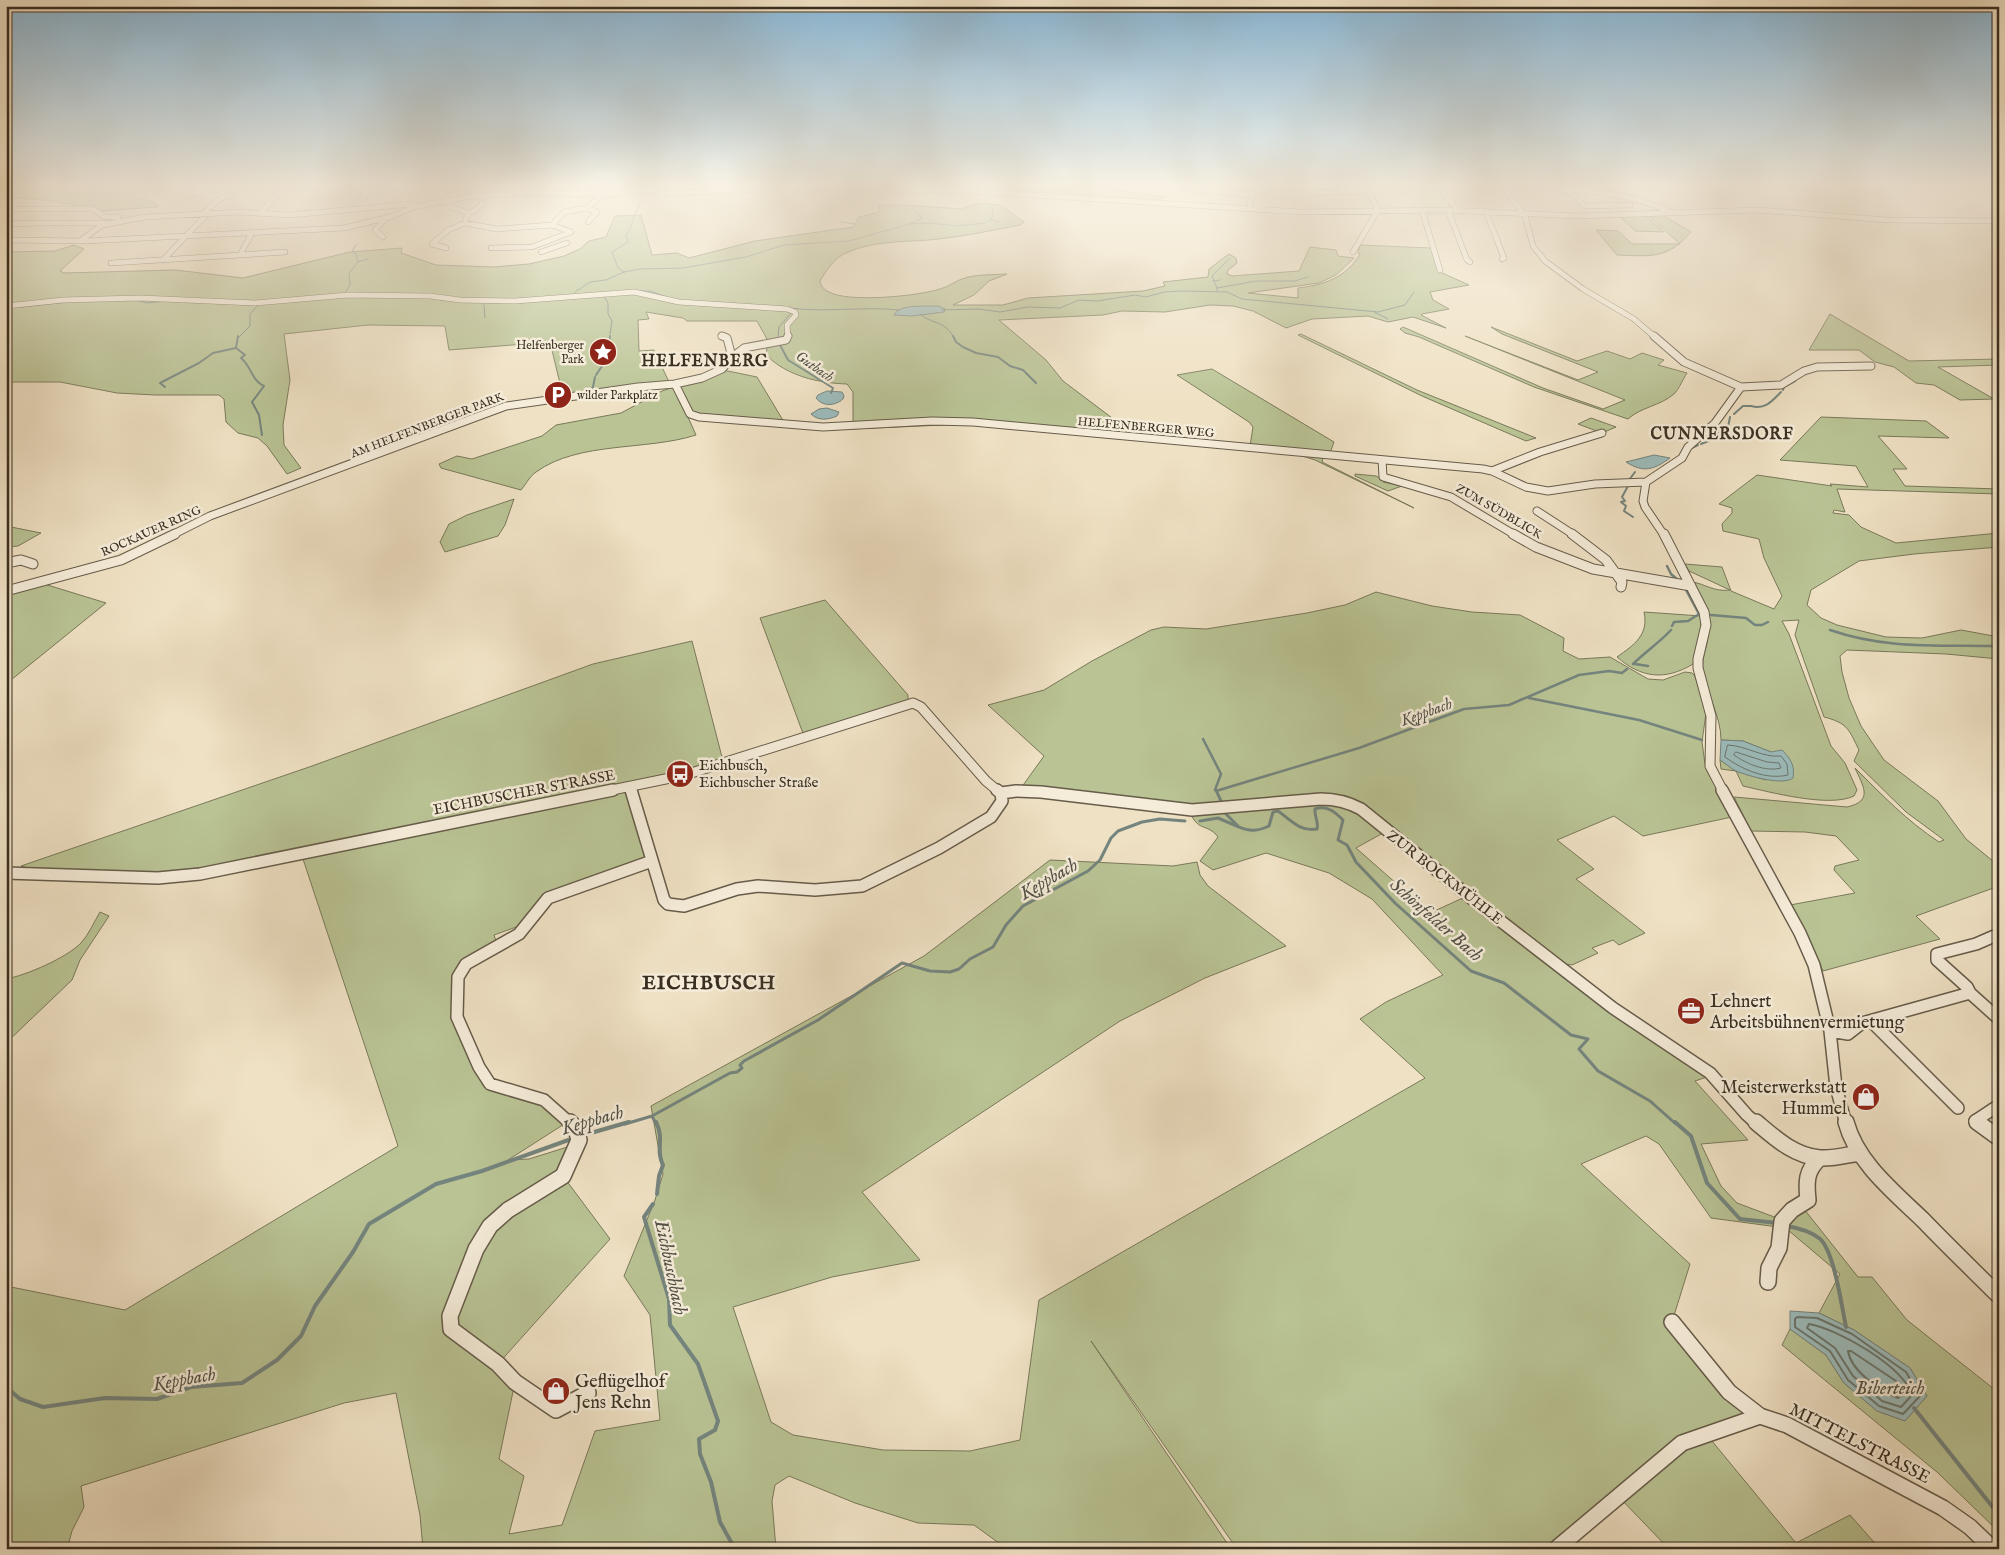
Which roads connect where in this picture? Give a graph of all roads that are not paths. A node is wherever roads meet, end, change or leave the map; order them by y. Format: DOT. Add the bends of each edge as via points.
graph roads {
  1 [pos="165,258"];
  2 [pos="200,258"];
  3 [pos="1436,258"];
  4 [pos="1466,258"];
  5 [pos="1543,258"];
  6 [pos="163,260"];
  7 [pos="1470,262"];
  8 [pos="111,263"];
  9 [pos="1440,270"];
  10 [pos="6,306"];
  11 [pos="721,336"];
  12 [pos="730,346"];
  13 [pos="744,348"];
  14 [pos="732,357"];
  15 [pos="1871,366"];
  16 [pos="675,384"];
  17 [pos="1741,387"];
  18 [pos="1602,433"];
  19 [pos="1382,460"];
  20 [pos="1492,471"];
  21 [pos="1645,486"];
  22 [pos="246,504"];
  23 [pos="1537,511"];
  24 [pos="6,563"];
  25 [pos="33,564"];
  26 [pos="1618,574"];
  27 [pos="1691,586"];
  28 [pos="1621,587"];
  29 [pos="7,590"];
  30 [pos="630,787"];
  31 [pos="1000,793"];
  32 [pos="652,861"];
  33 [pos="6,873"];
  34 [pos="1999,934"];
  35 [pos="1970,994"];
  36 [pos="1999,1019"];
  37 [pos="1871,1021"];
  38 [pos="1830,1031"];
  39 [pos="1999,1105"];
  40 [pos="1958,1108"];
  41 [pos="1999,1138"];
  42 [pos="1859,1152"];
  43 [pos="1820,1158"];
  44 [pos="1768,1282"];
  45 [pos="1999,1296"];
  46 [pos="1672,1322"];
  47 [pos="588,1393"];
  48 [pos="1760,1416"];
  49 [pos="1556,1549"];
  50 [pos="1993,1549"];
  1 -- 6 [label="street"];
  2 -- 6 [label="street"];
  3 -- 9 [label="street"];
  4 -- 7 [label="street"];
  5 -- 17 [label="street" via="1582,289 1625,313 1688,364"];
  6 -- 8 [label="street"];
  10 -- 13 [label="street, AM HELFENBERGER PARK" via="85,299 255,303 348,295 515,301 634,292 716,306 789,310 796,315 787,325 786,340"];
  11 -- 12 [label="street" via="727,338"];
  12 -- 13 [label="street, AM HELFENBERGER PARK"];
  12 -- 14 [label="street"];
  13 -- 14 [label="street, AM HELFENBERGER PARK"];
  14 -- 16 [label="street, AM HELFENBERGER PARK" via="722,369 710,375"];
  15 -- 17 [label="street" via="1817,367 1781,385"];
  16 -- 19 [label="street, HELFENBERGER WEG" via="690,414 699,417 823,427 953,420"];
  16 -- 22 [label="street, AM HELFENBERGER PARK" via="506,406"];
  17 -- 21 [label="street" via="1715,423 1682,458"];
  18 -- 20 [label="street"];
  19 -- 20 [label="street, HELFENBERGER WEG"];
  19 -- 26 [label="street, ZUM SÜDBLICK" via="1382,474 1387,479 1451,497 1548,553"];
  20 -- 21 [label="street, HELFENBERGER WEG" via="1526,487 1548,491 1595,484"];
  21 -- 27 [label="street" via="1642,501 1660,526"];
  22 -- 29 [label="street, ROCKAUER RING" via="210,516 121,560"];
  23 -- 26 [label="street, ZUM SÜDBLICK" via="1595,550"];
  24 -- 25 [label="street" via="21,560"];
  26 -- 27 [label="street, ZUM SÜDBLICK"];
  26 -- 28 [label="street"];
  27 -- 38 [label="street" via="1706,625 1698,668 1711,716 1710,766 1804,941 1818,975"];
  30 -- 31 [label="street, EICHBUSCHER STRASSE" via="685,775 914,703"];
  30 -- 32 [label="street"];
  30 -- 33 [label="street, EICHBUSCHER STRASSE" via="200,874 158,878"];
  31 -- 32 [label="street" via="1002,801 991,816 939,848 862,886 816,890 758,886 737,889 684,906 668,904 664,900"];
  31 -- 43 [label="street, ZUR BOCKMÜHLE" via="1049,792 1192,810 1321,799 1351,803 1613,1008 1710,1073 1768,1134 1800,1153"];
  32 -- 47 [label="street" via="548,898 522,932 466,964 458,977 457,1017 490,1084 544,1100 575,1130 563,1176 508,1210 490,1226 476,1249 450,1316 451,1329 498,1364 515,1382 556,1410"];
  34 -- 35 [label="street" via="1937,954 1937,960"];
  35 -- 36 [label="street"];
  35 -- 37 [label="street"];
  37 -- 38 [label="street" via="1862,1023 1848,1034"];
  37 -- 40 [label="street"];
  38 -- 42 [label="street" via="1836,1087 1849,1135"];
  39 -- 41 [label="street" via="1975,1121"];
  42 -- 43 [label="street, ZUR BOCKMÜHLE"];
  42 -- 45 [label="street" via="1907,1206"];
  43 -- 44 [label="street" via="1806,1174 1808,1200 1792,1210 1781,1225 1779,1248 1769,1268"];
  46 -- 48 [label="street, MITTELSTRASSE" via="1728,1392"];
  48 -- 49 [label="street" via="1682,1443"];
  48 -- 50 [label="street, MITTELSTRASSE" via="1787,1425 1943,1508"];
}
